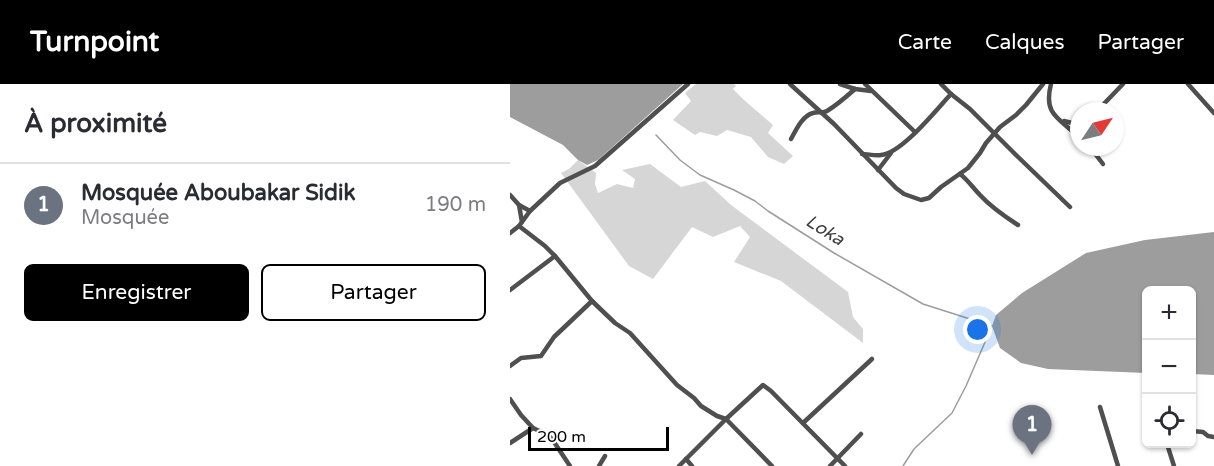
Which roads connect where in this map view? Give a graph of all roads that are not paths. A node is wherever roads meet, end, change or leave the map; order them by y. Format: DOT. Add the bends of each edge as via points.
graph roads {
  1 [pos="688,84"];
  2 [pos="790,84"];
  3 [pos="840,84"];
  4 [pos="865,84"];
  5 [pos="941,84"];
  6 [pos="1031,84"];
  7 [pos="1051,84"];
  8 [pos="1123,84"];
  9 [pos="1188,84"];
  10 [pos="1040,86"];
  11 [pos="855,89"];
  12 [pos="871,91"];
  13 [pos="951,94"];
  14 [pos="1106,102"];
  15 [pos="823,113"];
  16 [pos="1214,113"];
  17 [pos="1061,120"];
  18 [pos="1070,122"];
  19 [pos="1070,128"];
  20 [pos="915,132"];
  21 [pos="994,134"];
  22 [pos="791,139"];
  23 [pos="895,149"];
  24 [pos="862,154"];
  25 [pos="1097,156"];
  26 [pos="1103,164"];
  27 [pos="878,170"];
  28 [pos="960,174"];
  29 [pos="510,195"];
  30 [pos="519,205"];
  31 [pos="1070,207"];
  32 [pos="530,211"];
  33 [pos="521,224"];
  34 [pos="1018,225"];
  35 [pos="510,233"];
  36 [pos="555,256"];
  37 [pos="510,290"];
  38 [pos="592,301"];
  39 [pos="872,359"];
  40 [pos="510,366"];
  41 [pos="510,399"];
  42 [pos="1100,407"];
  43 [pos="726,419"];
  44 [pos="803,423"];
  45 [pos="533,428"];
  46 [pos="1196,431"];
  47 [pos="861,434"];
  48 [pos="1214,436"];
  49 [pos="510,443"];
  50 [pos="1168,448"];
  51 [pos="605,456"];
  52 [pos="837,458"];
  53 [pos="686,459"];
  54 [pos="570,466"];
  55 [pos="599,466"];
  56 [pos="679,466"];
  57 [pos="692,466"];
  58 [pos="772,466"];
  59 [pos="830,466"];
  60 [pos="844,466"];
  61 [pos="1118,466"];
  62 [pos="1174,466"];
  1 -- 32 [label="street" via="598,164 560,183"];
  2 -- 15 [label="street"];
  3 -- 11 [label="street"];
  4 -- 12 [label="street"];
  5 -- 13 [label="street"];
  6 -- 10 [label="street"];
  7 -- 17 [label="street" via="1049,106"];
  8 -- 14 [label="street"];
  9 -- 16 [label="street"];
  10 -- 21 [label="street" via="1026,105"];
  11 -- 12 [label="street"];
  11 -- 15 [label="street"];
  12 -- 20 [label="street"];
  13 -- 20 [label="street"];
  13 -- 21 [label="street"];
  15 -- 22 [label="street" via="815,112 806,118"];
  15 -- 24 [label="street"];
  17 -- 18 [label="street"];
  17 -- 19 [label="street"];
  20 -- 23 [label="street"];
  21 -- 28 [label="street"];
  21 -- 31 [label="street"];
  23 -- 24 [label="street" via="880,156"];
  23 -- 27 [label="street"];
  24 -- 27 [label="street"];
  25 -- 26 [label="street"];
  27 -- 28 [label="street" via="904,194 921,200"];
  28 -- 34 [label="street" via="996,211"];
  29 -- 30 [label="street"];
  30 -- 32 [label="street"];
  30 -- 33 [label="street"];
  32 -- 33 [label="street"];
  33 -- 35 [label="street"];
  33 -- 36 [label="street"];
  36 -- 37 [label="street"];
  36 -- 38 [label="street"];
  38 -- 40 [label="street" via="554,337 541,356 521,358"];
  38 -- 43 [label="street" via="630,333 677,385 701,406"];
  39 -- 44 [label="street"];
  41 -- 45 [label="street"];
  42 -- 61 [label="street"];
  43 -- 44 [label="street" via="762,385"];
  43 -- 53 [label="street"];
  43 -- 58 [label="street"];
  44 -- 52 [label="street"];
  45 -- 49 [label="street"];
  45 -- 54 [label="street" via="552,439"];
  46 -- 48 [label="street"];
  47 -- 52 [label="street"];
  50 -- 62 [label="street"];
  51 -- 55 [label="street"];
  52 -- 59 [label="street"];
  52 -- 60 [label="street"];
  53 -- 56 [label="street"];
  53 -- 57 [label="street"];
}
